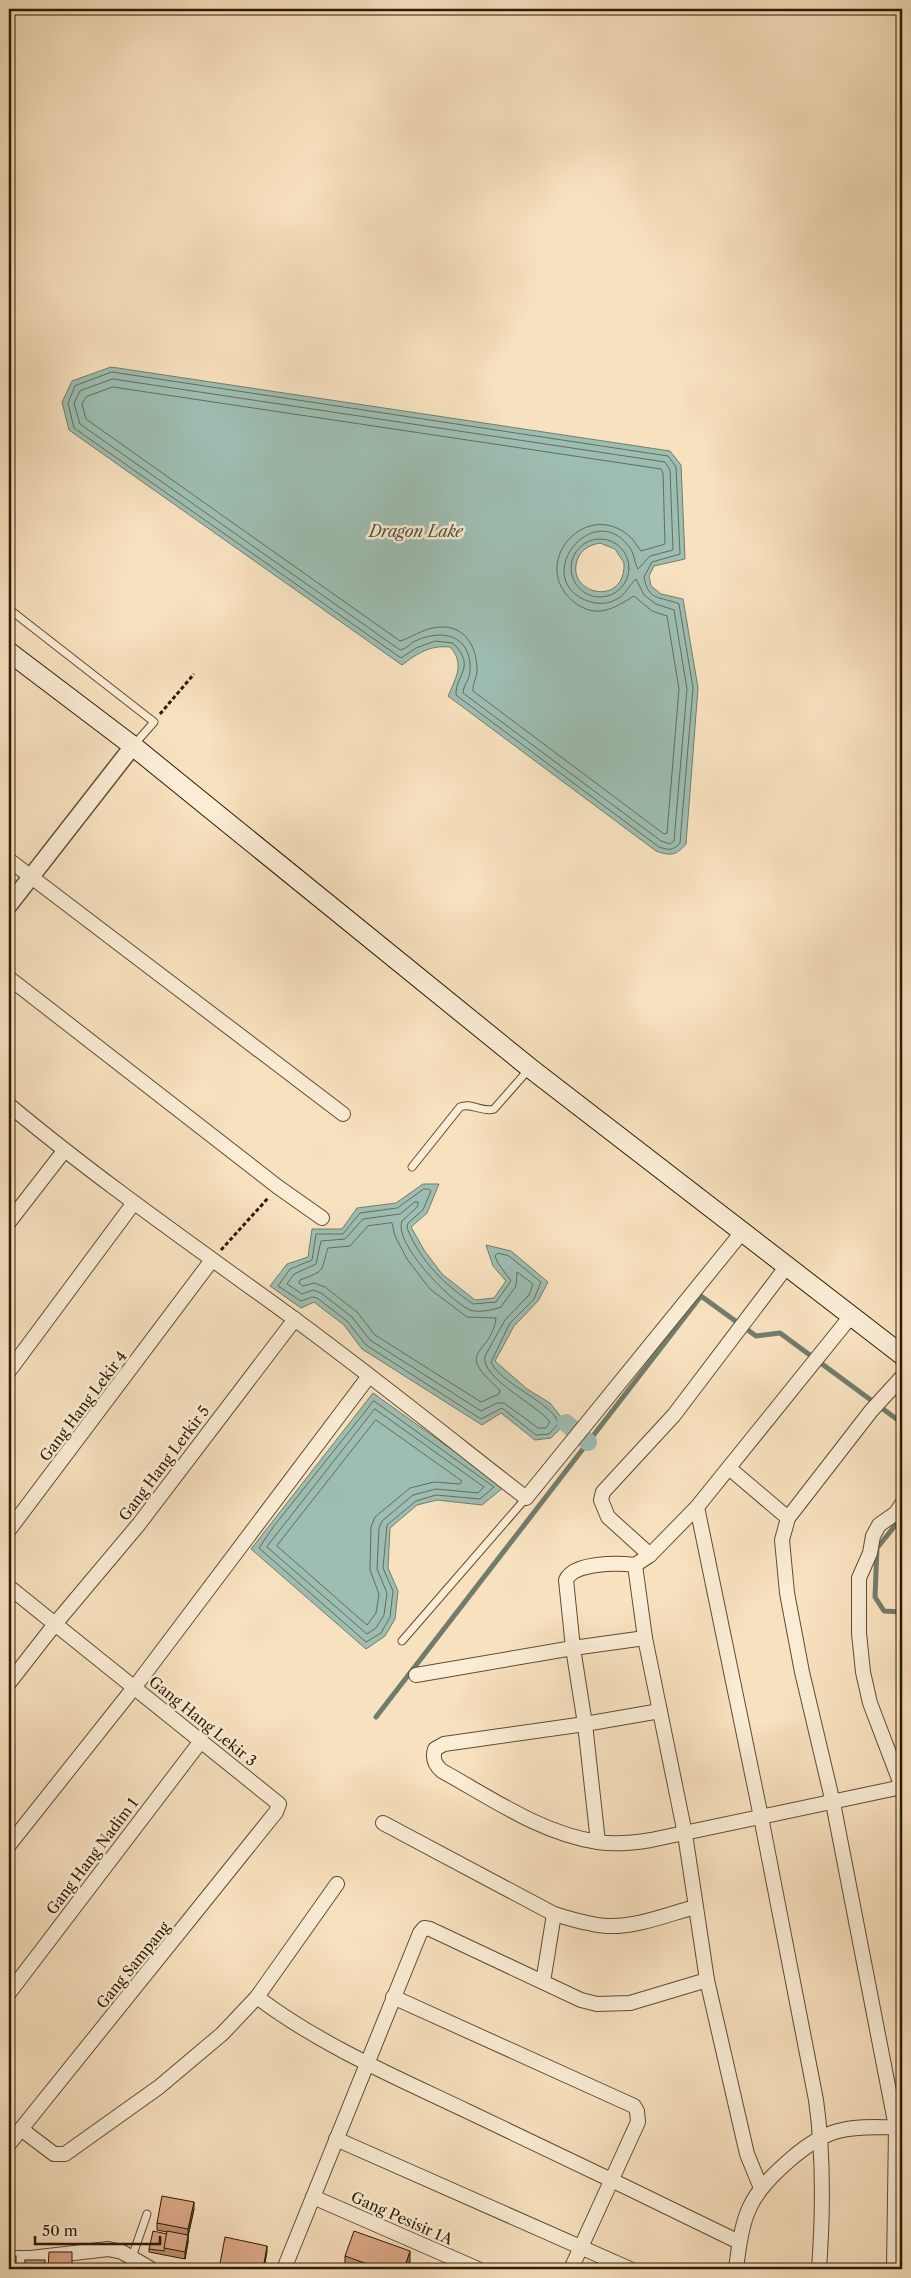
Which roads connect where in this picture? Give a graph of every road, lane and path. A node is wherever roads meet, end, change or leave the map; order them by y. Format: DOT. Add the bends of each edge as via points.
graph roads {
  1 [pos="9,609"];
  2 [pos="9,652"];
  3 [pos="194,674"];
  4 [pos="154,722"];
  5 [pos="133,746"];
  6 [pos="9,860"];
  7 [pos="30,878"];
  8 [pos="9,905"];
  9 [pos="9,978"];
  10 [pos="530,1068"];
  11 [pos="9,1106"];
  12 [pos="343,1114"];
  13 [pos="64,1151"];
  14 [pos="412,1167"];
  15 [pos="278,1187"];
  16 [pos="133,1204"];
  17 [pos="322,1218"];
  18 [pos="9,1222"];
  19 [pos="743,1231"];
  20 [pos="212,1260"];
  21 [pos="787,1266"];
  22 [pos="851,1316"];
  23 [pos="294,1319"];
  24 [pos="902,1355"];
  25 [pos="9,1371"];
  26 [pos="369,1376"];
  27 [pos="902,1377"];
  28 [pos="729,1468"];
  29 [pos="526,1498"];
  30 [pos="697,1507"];
  31 [pos="900,1512"];
  32 [pos="788,1518"];
  33 [pos="9,1530"];
  34 [pos="650,1555"];
  35 [pos="635,1565"];
  36 [pos="9,1587"];
  37 [pos="55,1624"];
  38 [pos="645,1638"];
  39 [pos="402,1640"];
  40 [pos="573,1648"];
  41 [pos="416,1675"];
  42 [pos="9,1683"];
  43 [pos="135,1687"];
  44 [pos="660,1711"];
  45 [pos="585,1724"];
  46 [pos="202,1741"];
  47 [pos="902,1787"];
  48 [pos="833,1803"];
  49 [pos="279,1804"];
  50 [pos="761,1817"];
  51 [pos="383,1823"];
  52 [pos="685,1834"];
  53 [pos="598,1842"];
  54 [pos="9,1845"];
  55 [pos="337,1884"];
  56 [pos="695,1907"];
  57 [pos="554,1914"];
  58 [pos="707,1980"];
  59 [pos="543,1982"];
  60 [pos="9,1993"];
  61 [pos="257,1997"];
  62 [pos="393,1997"];
  63 [pos="366,2062"];
  64 [pos="899,2127"];
  65 [pos="21,2129"];
  66 [pos="821,2137"];
  67 [pos="336,2139"];
  68 [pos="9,2144"];
  69 [pos="613,2180"];
  70 [pos="761,2188"];
  71 [pos="314,2197"];
  72 [pos="147,2214"];
  73 [pos="739,2242"];
  74 [pos="580,2246"];
  75 [pos="132,2257"];
  76 [pos="9,2258"];
  77 [pos="615,2266"];
  78 [pos="151,2269"];
  79 [pos="284,2269"];
  80 [pos="478,2269"];
  81 [pos="571,2269"];
  82 [pos="630,2269"];
  83 [pos="736,2269"];
  84 [pos="819,2269"];
  85 [pos="894,2269"];
  1 -- 4 [label="lane"];
  2 -- 5 [label="main road"];
  3 -- 4 [label="path"];
  4 -- 5 [label="lane"];
  5 -- 7 [label="street"];
  5 -- 10 [label="main road"];
  6 -- 7 [label="street"];
  7 -- 8 [label="street"];
  7 -- 12 [label="street"];
  9 -- 15 [label="street"];
  10 -- 14 [label="lane" via="494,1108 460,1107"];
  10 -- 19 [label="main road"];
  11 -- 13 [label="street"];
  13 -- 16 [label="street"];
  13 -- 18 [label="street"];
  15 -- 17 [label="street"];
  15 -- 20 [label="path"];
  16 -- 20 [label="street"];
  16 -- 25 [label="street"];
  19 -- 21 [label="main road"];
  19 -- 29 [label="street"];
  20 -- 23 [label="street"];
  20 -- 33 [label="street, Gang Hang Lekir 4"];
  21 -- 22 [label="main road"];
  21 -- 34 [label="street" via="674,1415 603,1492 601,1500 608,1517"];
  22 -- 24 [label="main road"];
  22 -- 28 [label="street"];
  23 -- 26 [label="street"];
  23 -- 37 [label="street, Gang Hang Lerkir 5" via="139,1524"];
  26 -- 29 [label="street"];
  26 -- 43 [label="street"];
  27 -- 32 [label="street" via="871,1411"];
  28 -- 30 [label="street"];
  28 -- 32 [label="street"];
  29 -- 39 [label="lane"];
  30 -- 34 [label="street"];
  30 -- 50 [label="street"];
  31 -- 47 [label="street" via="879,1525 873,1536 870,1553 859,1578 859,1632 870,1703"];
  32 -- 48 [label="street" via="782,1540 787,1593"];
  34 -- 35 [label="street"];
  35 -- 38 [label="street"];
  35 -- 40 [label="street" via="613,1563 569,1574 566,1580"];
  36 -- 37 [label="street, Gang Hang Lekir 3"];
  37 -- 42 [label="street, Gang Hang Lerkir 5"];
  37 -- 43 [label="street, Gang Hang Lekir 3"];
  38 -- 40 [label="street"];
  38 -- 44 [label="street"];
  40 -- 41 [label="street"];
  40 -- 45 [label="street"];
  43 -- 46 [label="street, Gang Hang Lekir 3"];
  43 -- 54 [label="street"];
  44 -- 45 [label="street"];
  44 -- 52 [label="street"];
  45 -- 53 [label="street"];
  45 -- 53 [label="street" via="444,1744 435,1749 434,1760 442,1771 534,1821 562,1834"];
  46 -- 49 [label="street, Gang Hang Lekir 3"];
  46 -- 60 [label="street, Gang Hang Nadim 1"];
  47 -- 48 [label="street"];
  48 -- 50 [label="street"];
  48 -- 64 [label="street"];
  49 -- 65 [label="street, Gang Sampang" via="276,1812"];
  50 -- 52 [label="street"];
  50 -- 66 [label="street"];
  51 -- 57 [label="street"];
  52 -- 53 [label="street" via="627,1844"];
  52 -- 56 [label="street"];
  55 -- 61 [label="street"];
  56 -- 57 [label="street" via="635,1924 606,1926"];
  56 -- 58 [label="street"];
  57 -- 59 [label="street"];
  58 -- 59 [label="street" via="630,2003 612,2005 581,2000"];
  58 -- 70 [label="street" via="747,2154"];
  59 -- 62 [label="street" via="424,1928"];
  61 -- 63 [label="street" via="282,2016"];
  61 -- 65 [label="street" via="222,2034 159,2086 65,2154 54,2154"];
  62 -- 63 [label="street"];
  62 -- 69 [label="street" via="634,2106 638,2122"];
  63 -- 67 [label="street"];
  63 -- 69 [label="street"];
  64 -- 66 [label="street" via="849,2128"];
  64 -- 85 [label="street"];
  65 -- 68 [label="street, Gang Sampang"];
  66 -- 70 [label="street"];
  66 -- 84 [label="street"];
  67 -- 71 [label="street"];
  67 -- 74 [label="street"];
  69 -- 73 [label="street"];
  69 -- 74 [label="street"];
  70 -- 73 [label="street" via="750,2204"];
  71 -- 79 [label="street"];
  71 -- 80 [label="street, Gang Pesisir 1A"];
  72 -- 75 [label="lane"];
  73 -- 83 [label="street"];
  74 -- 77 [label="street"];
  74 -- 81 [label="street"];
  75 -- 76 [label="street" via="108,2249"];
  75 -- 78 [label="street"];
  77 -- 82 [label="street"];
}
